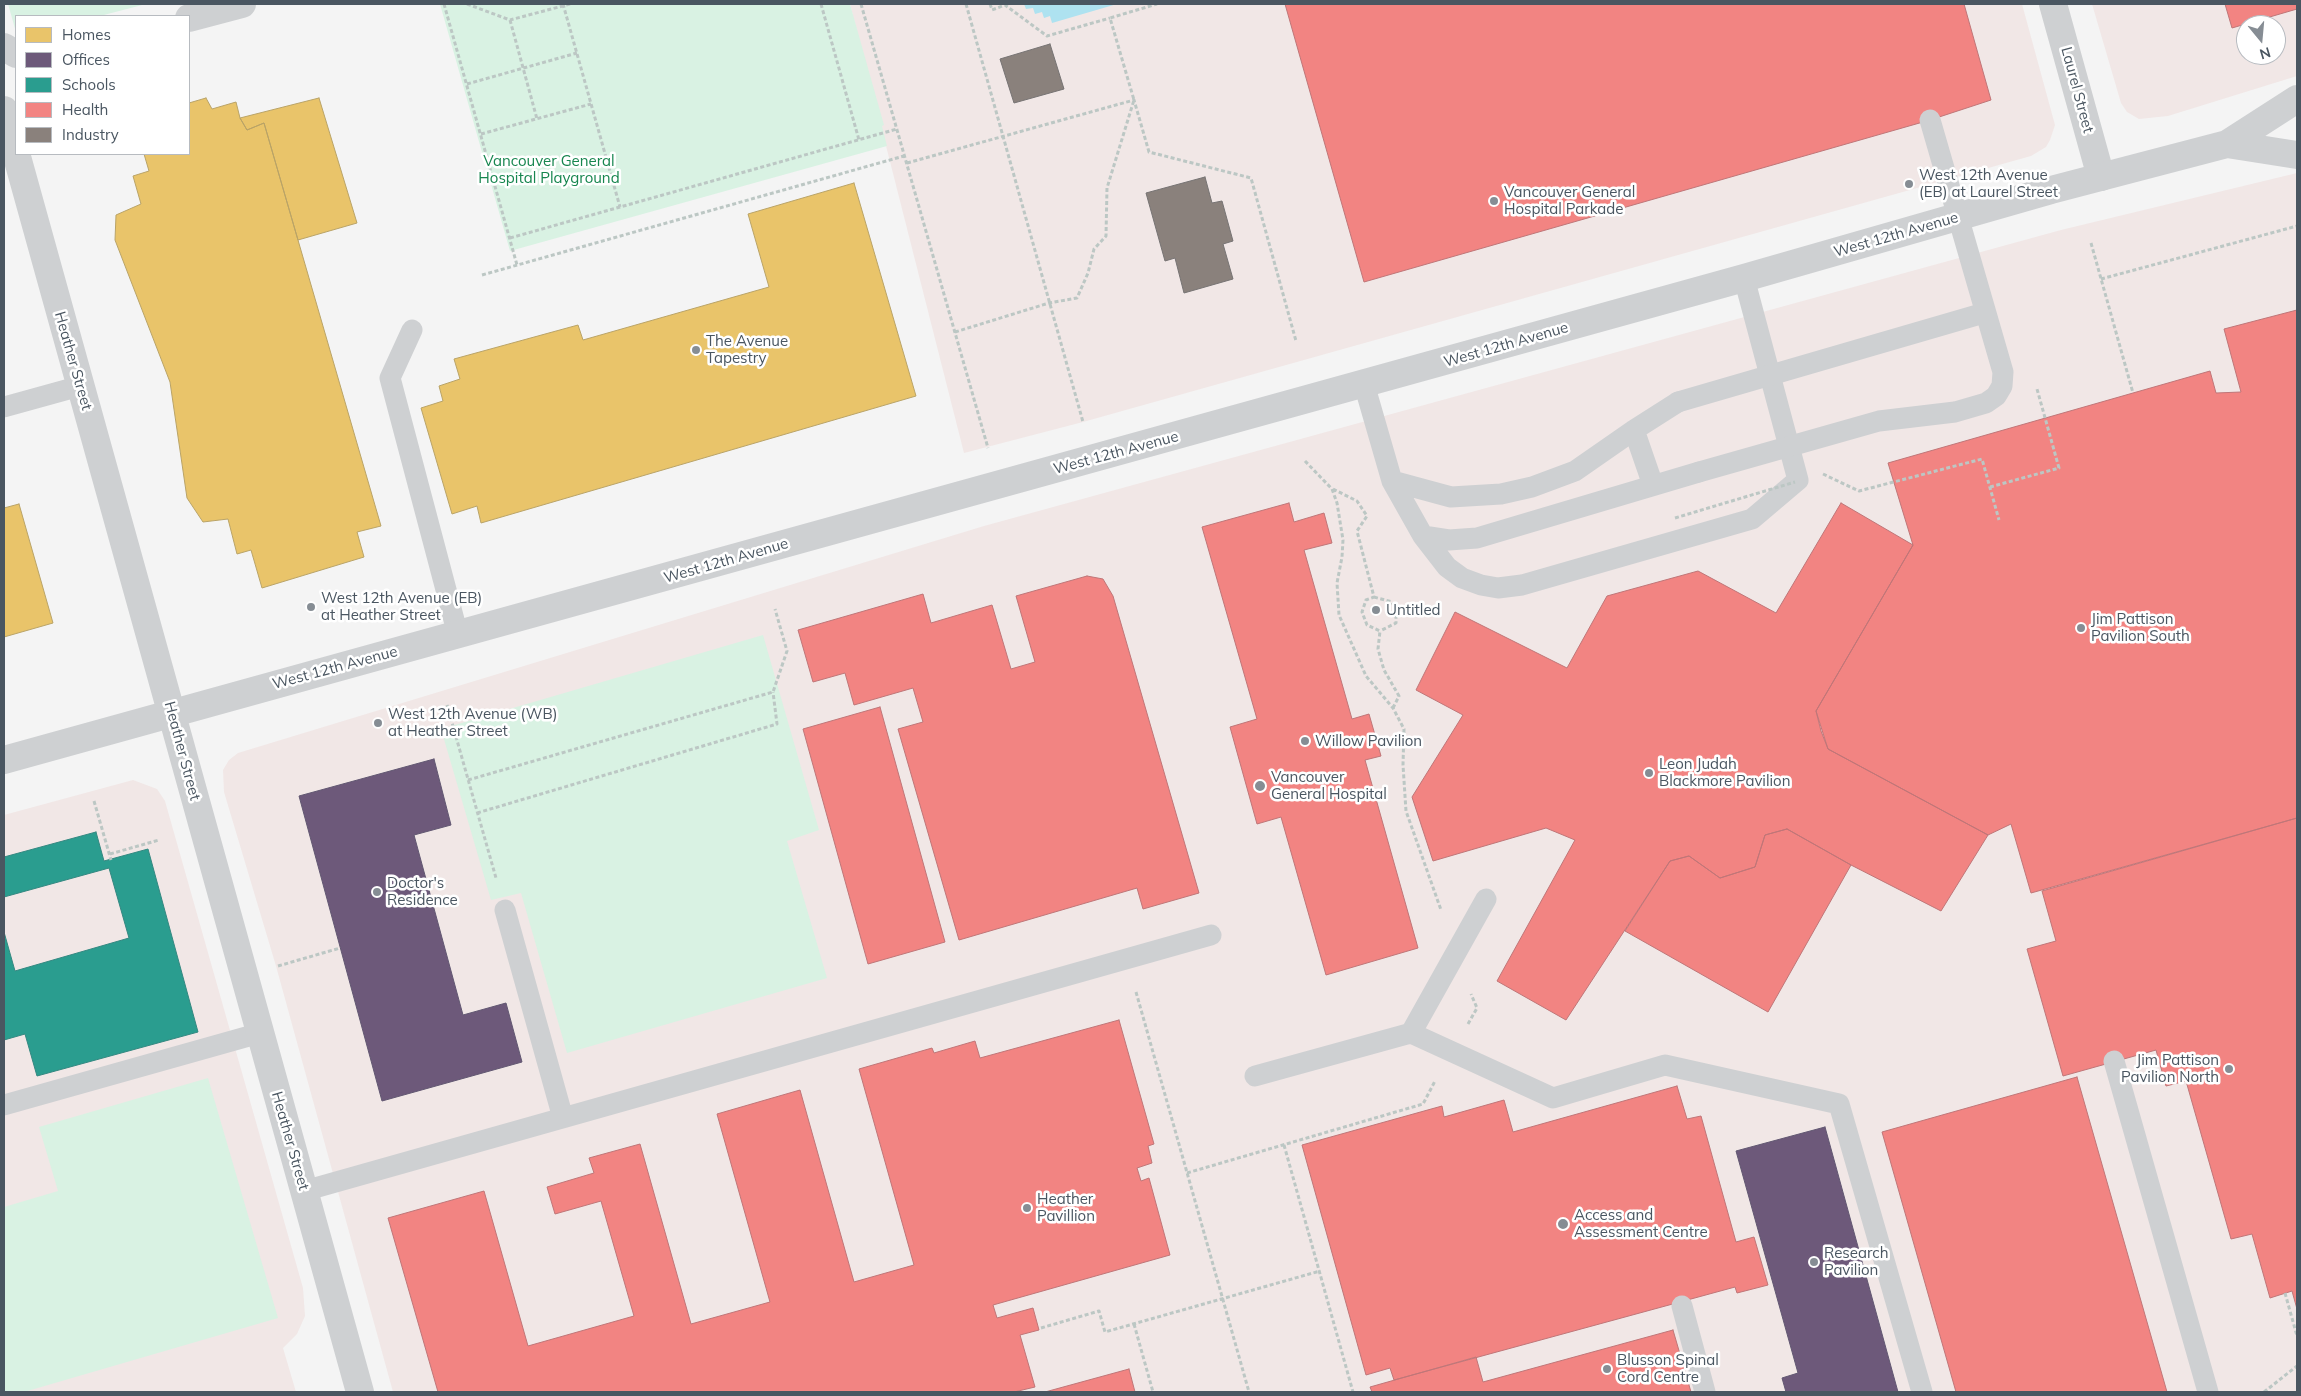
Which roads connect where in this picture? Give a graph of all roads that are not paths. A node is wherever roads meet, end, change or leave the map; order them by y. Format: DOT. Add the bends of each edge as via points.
graph roads {
  1 [pos="242,4"];
  2 [pos="2053,4"];
  3 [pos="190,18"];
  4 [pos="4,47"];
  5 [pos="15,53"];
  6 [pos="15,96"];
  7 [pos="2297,99"];
  8 [pos="4,103"];
  9 [pos="4,110"];
  10 [pos="1930,120"];
  11 [pos="2228,144"];
  12 [pos="15,150"];
  13 [pos="16,155"];
  14 [pos="2297,155"];
  15 [pos="2101,177"];
  16 [pos="1744,278"];
  17 [pos="1984,313"];
  18 [pos="412,330"];
  19 [pos="1364,384"];
  20 [pos="80,386"];
  21 [pos="4,407"];
  22 [pos="1634,430"];
  23 [pos="1392,480"];
  24 [pos="1653,485"];
  25 [pos="1423,536"];
  26 [pos="458,635"];
  27 [pos="171,713"];
  28 [pos="4,760"];
  29 [pos="1486,899"];
  30 [pos="505,910"];
  31 [pos="1211,935"];
  32 [pos="260,1033"];
  33 [pos="1411,1033"];
  34 [pos="2114,1061"];
  35 [pos="1255,1076"];
  36 [pos="4,1105"];
  37 [pos="563,1118"];
  38 [pos="304,1191"];
  39 [pos="1682,1306"];
  40 [pos="360,1392"];
  41 [pos="1705,1392"];
  42 [pos="1922,1392"];
  43 [pos="2208,1392"];
  1 -- 3 [label="street"];
  2 -- 15 [label="street, Laurel Street"];
  4 -- 5 [label="street"];
  6 -- 8 [label="street"];
  7 -- 11 [label="street, West 12th Avenue"];
  9 -- 12 [label="street, Heather Street"];
  10 -- 17 [label="lane, bridge"];
  11 -- 14 [label="street, West 12th Avenue"];
  11 -- 15 [label="street, West 12th Avenue"];
  13 -- 20 [label="street, Heather Street"];
  15 -- 16 [label="street, West 12th Avenue"];
  16 -- 19 [label="street, West 12th Avenue"];
  16 -- 25 [label="lane" via="1798,480 1752,519 1531,582 1498,588 1462,578 1447,567"];
  17 -- 22 [label="lane, bridge" via="1678,402"];
  17 -- 24 [label="lane, bridge" via="2004,380 1992,400 1955,412 1879,420"];
  18 -- 26 [label="lane" via="390,378"];
  19 -- 23 [label="lane"];
  19 -- 26 [label="street, West 12th Avenue"];
  20 -- 21 [label="lane"];
  20 -- 27 [label="street, Heather Street"];
  22 -- 23 [label="lane" via="1575,472 1501,494 1451,497"];
  22 -- 24 [label="lane"];
  23 -- 25 [label="lane"];
  24 -- 25 [label="lane" via="1477,538 1449,540"];
  26 -- 27 [label="street, West 12th Avenue"];
  27 -- 28 [label="street, West 12th Avenue"];
  27 -- 32 [label="street, Heather Street"];
  29 -- 33 [label="lane"];
  30 -- 37 [label="lane"];
  31 -- 37 [label="lane"];
  32 -- 36 [label="lane"];
  32 -- 38 [label="street, Heather Street"];
  33 -- 35 [label="lane"];
  33 -- 42 [label="lane" via="1553,1098 1666,1065 1839,1104"];
  34 -- 43 [label="lane"];
  37 -- 38 [label="lane"];
  38 -- 40 [label="street, Heather Street"];
  39 -- 41 [label="lane"];
}
